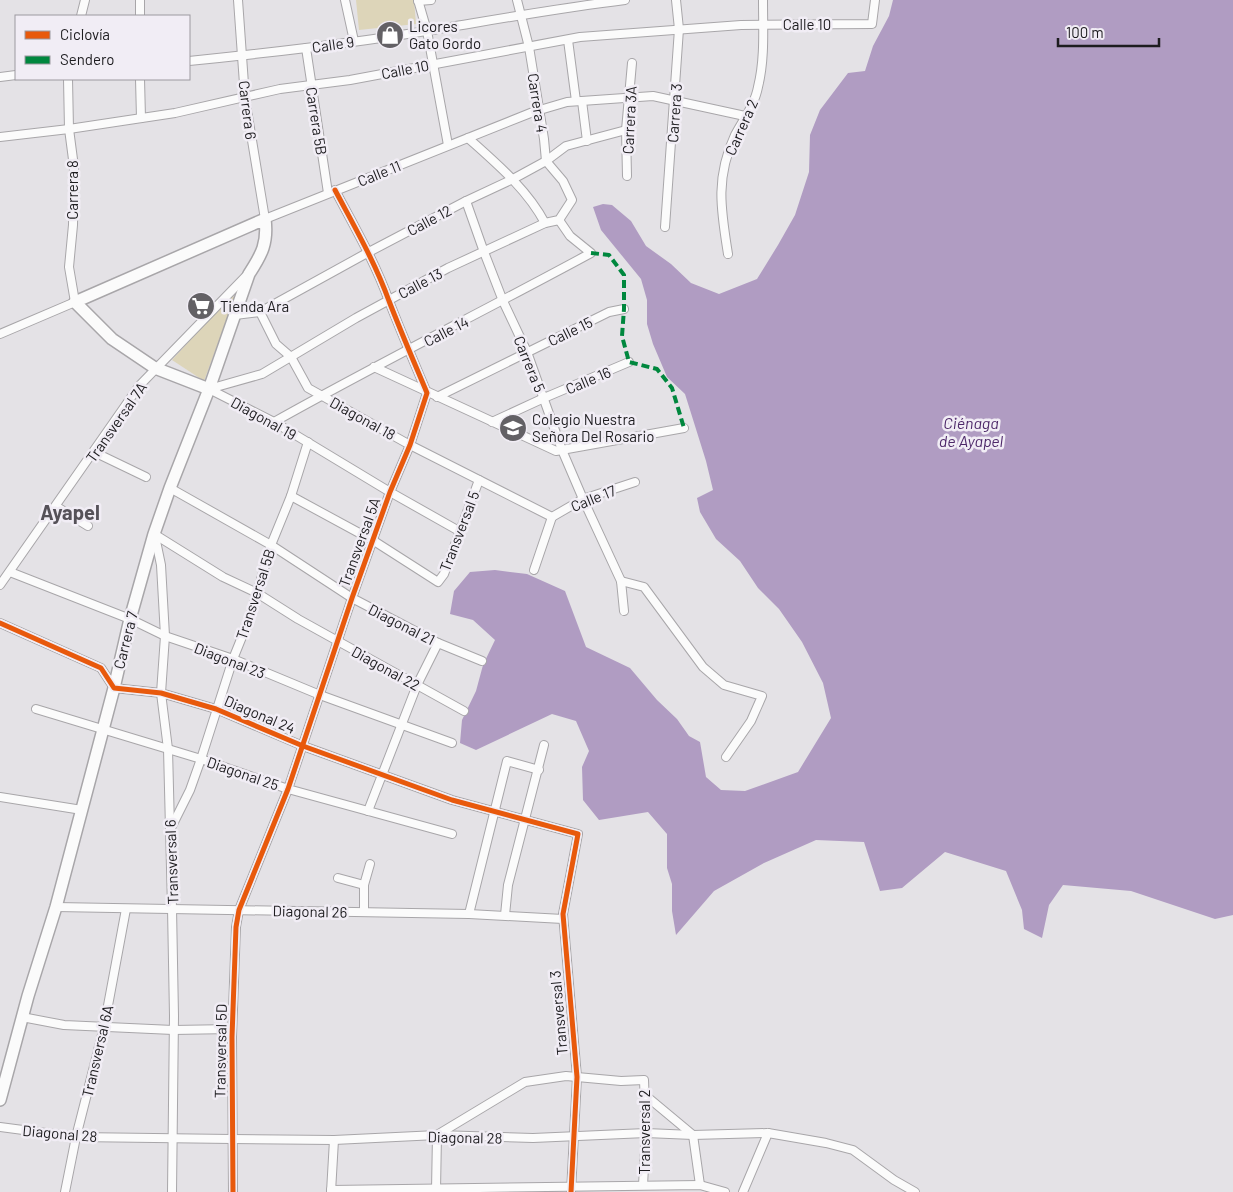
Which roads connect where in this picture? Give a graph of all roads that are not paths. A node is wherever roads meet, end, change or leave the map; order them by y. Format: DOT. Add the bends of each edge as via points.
graph roads {
  1 [pos="85,0"];
  2 [pos="140,0"];
  3 [pos="238,0"];
  4 [pos="345,0"];
  5 [pos="418,0"];
  6 [pos="431,0"];
  7 [pos="517,0"];
  8 [pos="626,0"];
  9 [pos="676,0"];
  10 [pos="763,0"];
  11 [pos="875,0"];
  12 [pos="614,1"];
  13 [pos="81,15"];
  14 [pos="140,15"];
  15 [pos="521,15"];
  16 [pos="763,25"];
  17 [pos="679,29"];
  18 [pos="427,31"];
  19 [pos="568,40"];
  20 [pos="354,41"];
  21 [pos="529,47"];
  22 [pos="306,48"];
  23 [pos="242,56"];
  24 [pos="190,61"];
  25 [pos="632,63"];
  26 [pos="433,64"];
  27 [pos="15,75"];
  28 [pos="0,77"];
  29 [pos="68,80"];
  30 [pos="140,80"];
  31 [pos="311,86"];
  32 [pos="629,97"];
  33 [pos="245,98"];
  34 [pos="675,100"];
  35 [pos="579,101"];
  36 [pos="539,110"];
  37 [pos="745,116"];
  38 [pos="141,118"];
  39 [pos="68,129"];
  40 [pos="626,130"];
  41 [pos="0,137"];
  42 [pos="468,138"];
  43 [pos="587,140"];
  44 [pos="448,146"];
  45 [pos="546,161"];
  46 [pos="626,176"];
  47 [pos="513,179"];
  48 [pos="331,192"];
  49 [pos="466,201"];
  50 [pos="265,219"];
  51 [pos="559,220"];
  52 [pos="544,223"];
  53 [pos="665,227"];
  54 [pos="368,252"];
  55 [pos="484,252"];
  56 [pos="728,254"];
  57 [pos="249,274"];
  58 [pos="389,300"];
  59 [pos="503,301"];
  60 [pos="75,302"];
  61 [pos="624,309"];
  62 [pos="260,312"];
  63 [pos="235,315"];
  64 [pos="0,334"];
  65 [pos="408,350"];
  66 [pos="527,352"];
  67 [pos="291,357"];
  68 [pos="629,362"];
  69 [pos="374,367"];
  70 [pos="156,368"];
  71 [pos="210,389"];
  72 [pos="427,393"];
  73 [pos="322,395"];
  74 [pos="437,397"];
  75 [pos="544,398"];
  76 [pos="274,422"];
  77 [pos="492,422"];
  78 [pos="684,428"];
  79 [pos="308,442"];
  80 [pos="410,444"];
  81 [pos="562,450"];
  82 [pos="94,452"];
  83 [pos="146,477"];
  84 [pos="479,480"];
  85 [pos="635,482"];
  86 [pos="170,488"];
  87 [pos="390,492"];
  88 [pos="290,496"];
  89 [pos="583,499"];
  90 [pos="56,506"];
  91 [pos="552,517"];
  92 [pos="88,526"];
  93 [pos="458,531"];
  94 [pos="154,534"];
  95 [pos="374,541"];
  96 [pos="271,545"];
  97 [pos="534,570"];
  98 [pos="10,572"];
  99 [pos="621,581"];
  100 [pos="0,585"];
  101 [pos="257,593"];
  102 [pos="352,598"];
  103 [pos="624,611"];
  104 [pos="130,619"];
  105 [pos="0,623"];
  106 [pos="165,636"];
  107 [pos="338,641"];
  108 [pos="438,643"];
  109 [pos="233,659"];
  110 [pos="482,661"];
  111 [pos="416,685"];
  112 [pos="114,688"];
  113 [pos="161,693"];
  114 [pos="320,696"];
  115 [pos="36,709"];
  116 [pos="216,709"];
  117 [pos="464,711"];
  118 [pos="401,726"];
  119 [pos="103,729"];
  120 [pos="452,743"];
  121 [pos="544,745"];
  122 [pos="303,746"];
  123 [pos="168,749"];
  124 [pos="726,757"];
  125 [pos="201,759"];
  126 [pos="539,770"];
  127 [pos="382,775"];
  128 [pos="288,789"];
  129 [pos="0,797"];
  130 [pos="82,810"];
  131 [pos="368,811"];
  132 [pos="495,811"];
  133 [pos="524,819"];
  134 [pos="170,829"];
  135 [pos="452,834"];
  136 [pos="578,834"];
  137 [pos="370,864"];
  138 [pos="338,878"];
  139 [pos="364,885"];
  140 [pos="56,907"];
  141 [pos="172,908"];
  142 [pos="126,909"];
  143 [pos="239,910"];
  144 [pos="364,912"];
  145 [pos="469,914"];
  146 [pos="504,915"];
  147 [pos="563,919"];
  148 [pos="22,1017"];
  149 [pos="104,1027"];
  150 [pos="232,1029"];
  151 [pos="173,1030"];
  152 [pos="577,1077"];
  153 [pos="645,1095"];
  154 [pos="0,1100"];
  155 [pos="0,1127"];
  156 [pos="646,1133"];
  157 [pos="768,1133"];
  158 [pos="437,1135"];
  159 [pos="694,1135"];
  160 [pos="573,1136"];
  161 [pos="76,1137"];
  162 [pos="172,1138"];
  163 [pos="232,1139"];
  164 [pos="334,1140"];
  165 [pos="643,1185"];
  166 [pos="700,1185"];
  167 [pos="571,1189"];
  168 [pos="436,1190"];
  169 [pos="331,1191"];
  170 [pos="64,1192"];
  171 [pos="172,1192"];
  172 [pos="233,1192"];
  173 [pos="725,1192"];
  174 [pos="743,1192"];
  175 [pos="915,1192"];
  1 -- 13 [label="street"];
  2 -- 14 [label="street"];
  3 -- 23 [label="street, Carrera 6"];
  4 -- 20 [label="street"];
  5 -- 6 [label="street"];
  5 -- 18 [label="street"];
  7 -- 15 [label="street, Carrera 4"];
  8 -- 12 [label="street, Calle 9"];
  9 -- 17 [label="street, Carrera 3"];
  10 -- 16 [label="street, Carrera 2"];
  11 -- 16 [label="street, Calle 10" via="872,24"];
  12 -- 15 [label="street, Calle 9"];
  15 -- 18 [label="street, Calle 9"];
  15 -- 21 [label="street, Carrera 4"];
  16 -- 17 [label="street, Calle 10"];
  16 -- 37 [label="street, Carrera 2" via="758,89"];
  17 -- 19 [label="street, Calle 10"];
  17 -- 34 [label="street, Carrera 3"];
  18 -- 20 [label="street, Calle 9"];
  18 -- 26 [label="street"];
  19 -- 21 [label="street, Calle 10"];
  19 -- 35 [label="street"];
  20 -- 22 [label="street, Calle 9"];
  21 -- 26 [label="street, Calle 10"];
  21 -- 36 [label="street, Carrera 4"];
  22 -- 23 [label="street, Calle 9"];
  22 -- 31 [label="street, Carrera 5B"];
  23 -- 24 [label="street, Calle 9"];
  23 -- 33 [label="street, Carrera 6"];
  25 -- 32 [label="street, Carrera 3A"];
  26 -- 31 [label="street, Calle 10"];
  26 -- 44 [label="street"];
  27 -- 28 [label="street"];
  29 -- 39 [label="street, Carrera 8"];
  30 -- 38 [label="street"];
  31 -- 33 [label="street, Calle 10" via="280,89"];
  31 -- 48 [label="street, Carrera 5B"];
  32 -- 34 [label="street, Calle 11" via="653,96"];
  32 -- 35 [label="street, Calle 11"];
  32 -- 40 [label="street, Carrera 3A"];
  33 -- 38 [label="street, Calle 10"];
  33 -- 50 [label="street, Carrera 6"];
  34 -- 37 [label="street, Calle 11"];
  34 -- 53 [label="street, Carrera 3"];
  35 -- 36 [label="street, Calle 11"];
  35 -- 43 [label="street"];
  36 -- 42 [label="street, Calle 11"];
  36 -- 45 [label="street, Carrera 4"];
  37 -- 56 [label="street, Carrera 2" via="723,169 720,203"];
  38 -- 39 [label="street, Calle 10"];
  39 -- 41 [label="street, Calle 10"];
  39 -- 60 [label="street, Carrera 8" via="74,166 69,267"];
  40 -- 43 [label="street, Calle 12"];
  40 -- 46 [label="street, Carrera 3A"];
  42 -- 44 [label="street, Calle 11"];
  42 -- 47 [label="street"];
  43 -- 45 [label="street, Calle 12" via="566,146"];
  44 -- 48 [label="street, Calle 11"];
  45 -- 47 [label="street, Calle 12"];
  45 -- 51 [label="street" via="563,181 572,200"];
  47 -- 49 [label="street, Calle 12"];
  47 -- 52 [label="street" via="538,210"];
  48 -- 50 [label="street, Calle 11"];
  48 -- 54 [label="street"];
  49 -- 54 [label="street, Calle 12"];
  49 -- 55 [label="street, Carrera 5"];
  50 -- 57 [label="main road, Carrera 7" via="267,234 263,248"];
  50 -- 60 [label="main road, Calle 11"];
  51 -- 52 [label="street, Calle 13"];
  51 -- 59 [label="street, Calle 14" via="570,236 591,253"];
  52 -- 55 [label="street, Calle 13"];
  54 -- 58 [label="street"];
  54 -- 62 [label="street, Calle 12"];
  55 -- 58 [label="street, Calle 13"];
  55 -- 59 [label="street, Carrera 5"];
  57 -- 63 [label="main road, Carrera 7"];
  57 -- 70 [label="street, Transversal 7A"];
  58 -- 65 [label="street"];
  58 -- 67 [label="street, Calle 13"];
  59 -- 65 [label="street, Calle 14"];
  59 -- 66 [label="street, Carrera 5"];
  60 -- 64 [label="street, Calle 11"];
  60 -- 70 [label="main road, Diagonal 19" via="112,339"];
  61 -- 66 [label="street, Calle 15" via="609,312"];
  62 -- 63 [label="street, Calle 12"];
  62 -- 67 [label="street, Diagonal 18" via="276,344"];
  63 -- 71 [label="main road, Carrera 7"];
  65 -- 69 [label="street, Calle 14"];
  65 -- 72 [label="street"];
  66 -- 74 [label="street, Calle 15"];
  66 -- 75 [label="street, Carrera 5"];
  67 -- 71 [label="street, Calle 13" via="262,374"];
  67 -- 73 [label="street, Diagonal 18" via="308,388"];
  68 -- 75 [label="street, Calle 16"];
  69 -- 72 [label="street"];
  69 -- 73 [label="street, Calle 14"];
  70 -- 71 [label="main road, Diagonal 19"];
  70 -- 82 [label="street, Transversal 7A"];
  71 -- 76 [label="street, Diagonal 19"];
  71 -- 86 [label="main road, Carrera 7"];
  72 -- 74 [label="street"];
  72 -- 80 [label="street, Transversal 5A"];
  73 -- 76 [label="street, Calle 14"];
  73 -- 80 [label="street, Diagonal 18"];
  74 -- 77 [label="street"];
  75 -- 77 [label="street, Calle 16"];
  75 -- 81 [label="street, Carrera 5"];
  76 -- 79 [label="street, Diagonal 19"];
  77 -- 81 [label="street" via="556,451"];
  78 -- 81 [label="street"];
  79 -- 87 [label="street, Diagonal 19"];
  79 -- 88 [label="street, Transversal 5B"];
  80 -- 84 [label="street, Diagonal 18"];
  80 -- 87 [label="street, Transversal 5A"];
  81 -- 89 [label="street, Carrera 5"];
  82 -- 83 [label="street"];
  82 -- 90 [label="street, Transversal 7A"];
  84 -- 91 [label="street, Diagonal 18"];
  84 -- 93 [label="street, Transversal 5"];
  85 -- 89 [label="street, Calle 17"];
  86 -- 94 [label="main road, Carrera 7"];
  86 -- 96 [label="street, Diagonal 21"];
  87 -- 93 [label="street, Diagonal 19"];
  87 -- 95 [label="street, Transversal 5A"];
  88 -- 95 [label="street"];
  88 -- 96 [label="street, Transversal 5B"];
  89 -- 91 [label="street, Calle 17"];
  89 -- 99 [label="street, Carrera 5"];
  90 -- 92 [label="street"];
  90 -- 98 [label="street, Transversal 7A"];
  91 -- 97 [label="street"];
  93 -- 95 [label="street, Transversal 5" via="447,566 438,582"];
  94 -- 101 [label="street, Diagonal 22"];
  94 -- 104 [label="main road, Carrera 7"];
  94 -- 106 [label="street, Transversal 6" via="161,565"];
  95 -- 102 [label="street, Transversal 5A"];
  96 -- 101 [label="street, Transversal 5B"];
  96 -- 102 [label="street, Diagonal 21"];
  98 -- 100 [label="street, Transversal 7A"];
  98 -- 104 [label="street, Diagonal 23"];
  99 -- 103 [label="street, Carrera 5"];
  99 -- 124 [label="street" via="644,587 703,667 724,685 762,696 751,722"];
  101 -- 107 [label="street, Diagonal 22"];
  101 -- 109 [label="street, Transversal 5B"];
  102 -- 107 [label="street, Transversal 5A"];
  102 -- 108 [label="street, Diagonal 21"];
  104 -- 106 [label="street, Diagonal 23"];
  104 -- 112 [label="main road, Carrera 7"];
  105 -- 112 [label="street" via="101,668"];
  106 -- 109 [label="street, Diagonal 23"];
  106 -- 113 [label="street, Transversal 6"];
  107 -- 111 [label="street, Diagonal 22"];
  107 -- 114 [label="street, Transversal 5A"];
  108 -- 110 [label="street, Diagonal 21"];
  108 -- 111 [label="street"];
  109 -- 114 [label="street, Diagonal 23"];
  109 -- 116 [label="street, Transversal 5B"];
  111 -- 117 [label="street, Diagonal 22"];
  111 -- 118 [label="street"];
  112 -- 113 [label="street, Diagonal 24"];
  112 -- 119 [label="main road, Carrera 7"];
  113 -- 116 [label="street, Diagonal 24"];
  113 -- 123 [label="street, Transversal 6"];
  114 -- 118 [label="street, Diagonal 23"];
  114 -- 122 [label="street, Transversal 5A"];
  115 -- 119 [label="street, Diagonal 25"];
  116 -- 122 [label="street, Diagonal 24"];
  116 -- 125 [label="street, Transversal 5B"];
  118 -- 120 [label="street, Diagonal 23"];
  118 -- 127 [label="street"];
  119 -- 123 [label="street, Diagonal 25"];
  119 -- 130 [label="main road, Carrera 7"];
  121 -- 126 [label="street"];
  122 -- 127 [label="street, Diagonal 24"];
  122 -- 128 [label="street, Transversal 5A"];
  123 -- 125 [label="street, Diagonal 25"];
  123 -- 134 [label="street, Transversal 6"];
  125 -- 128 [label="street, Diagonal 25"];
  125 -- 134 [label="street, Transversal 5B"];
  126 -- 132 [label="street" via="507,761"];
  126 -- 133 [label="street"];
  127 -- 131 [label="street"];
  127 -- 132 [label="street, Diagonal 24" via="452,800"];
  128 -- 131 [label="street, Diagonal 25"];
  128 -- 143 [label="street, Transversal 5A"];
  129 -- 130 [label="street"];
  130 -- 140 [label="main road, Carrera 7"];
  131 -- 135 [label="street, Diagonal 25"];
  132 -- 133 [label="street, Diagonal 24"];
  132 -- 145 [label="street"];
  133 -- 136 [label="street, Diagonal 24"];
  133 -- 146 [label="street"];
  134 -- 141 [label="street, Transversal 6"];
  136 -- 147 [label="street, Transversal 3"];
  137 -- 139 [label="street"];
  138 -- 139 [label="street"];
  139 -- 144 [label="street"];
  140 -- 142 [label="street, Diagonal 26"];
  140 -- 148 [label="main road, Carrera 7"];
  141 -- 142 [label="street, Diagonal 26"];
  141 -- 143 [label="street, Diagonal 26"];
  141 -- 151 [label="street, Transversal 6"];
  142 -- 149 [label="street, Transversal 6A"];
  143 -- 144 [label="street, Diagonal 26"];
  143 -- 150 [label="street, Transversal 5D"];
  144 -- 145 [label="street, Diagonal 26"];
  145 -- 146 [label="street, Diagonal 26"];
  146 -- 147 [label="street, Diagonal 26"];
  147 -- 152 [label="street, Transversal 3"];
  148 -- 149 [label="street" via="64,1025"];
  148 -- 154 [label="main road, Carrera 7"];
  149 -- 151 [label="street"];
  149 -- 161 [label="street, Transversal 6A"];
  150 -- 151 [label="street"];
  150 -- 163 [label="street, Transversal 5D"];
  151 -- 162 [label="street, Transversal 6"];
  152 -- 153 [label="street, Transversal 2" via="644,1080"];
  152 -- 158 [label="street" via="525,1082"];
  152 -- 160 [label="street, Transversal 3"];
  153 -- 156 [label="street, Transversal 2"];
  153 -- 159 [label="street"];
  155 -- 161 [label="street, Diagonal 28"];
  156 -- 159 [label="street, Diagonal 28"];
  156 -- 160 [label="street, Diagonal 28"];
  156 -- 165 [label="street, Transversal 2"];
  157 -- 159 [label="street, Diagonal 28"];
  157 -- 174 [label="street"];
  157 -- 175 [label="street, Diagonal 28" via="826,1142 853,1150"];
  158 -- 160 [label="street, Diagonal 28"];
  158 -- 164 [label="street, Diagonal 28"];
  158 -- 168 [label="street"];
  159 -- 166 [label="street"];
  160 -- 167 [label="street, Transversal 3"];
  161 -- 162 [label="street, Diagonal 28"];
  161 -- 170 [label="street, Transversal 6A"];
  162 -- 163 [label="street, Diagonal 28"];
  162 -- 171 [label="street, Transversal 6"];
  163 -- 164 [label="street, Diagonal 28"];
  163 -- 172 [label="street, Transversal 5D"];
  164 -- 169 [label="street"];
  165 -- 166 [label="street"];
  165 -- 167 [label="street"];
  166 -- 173 [label="street"];
  167 -- 168 [label="street"];
  168 -- 169 [label="street"];
}
